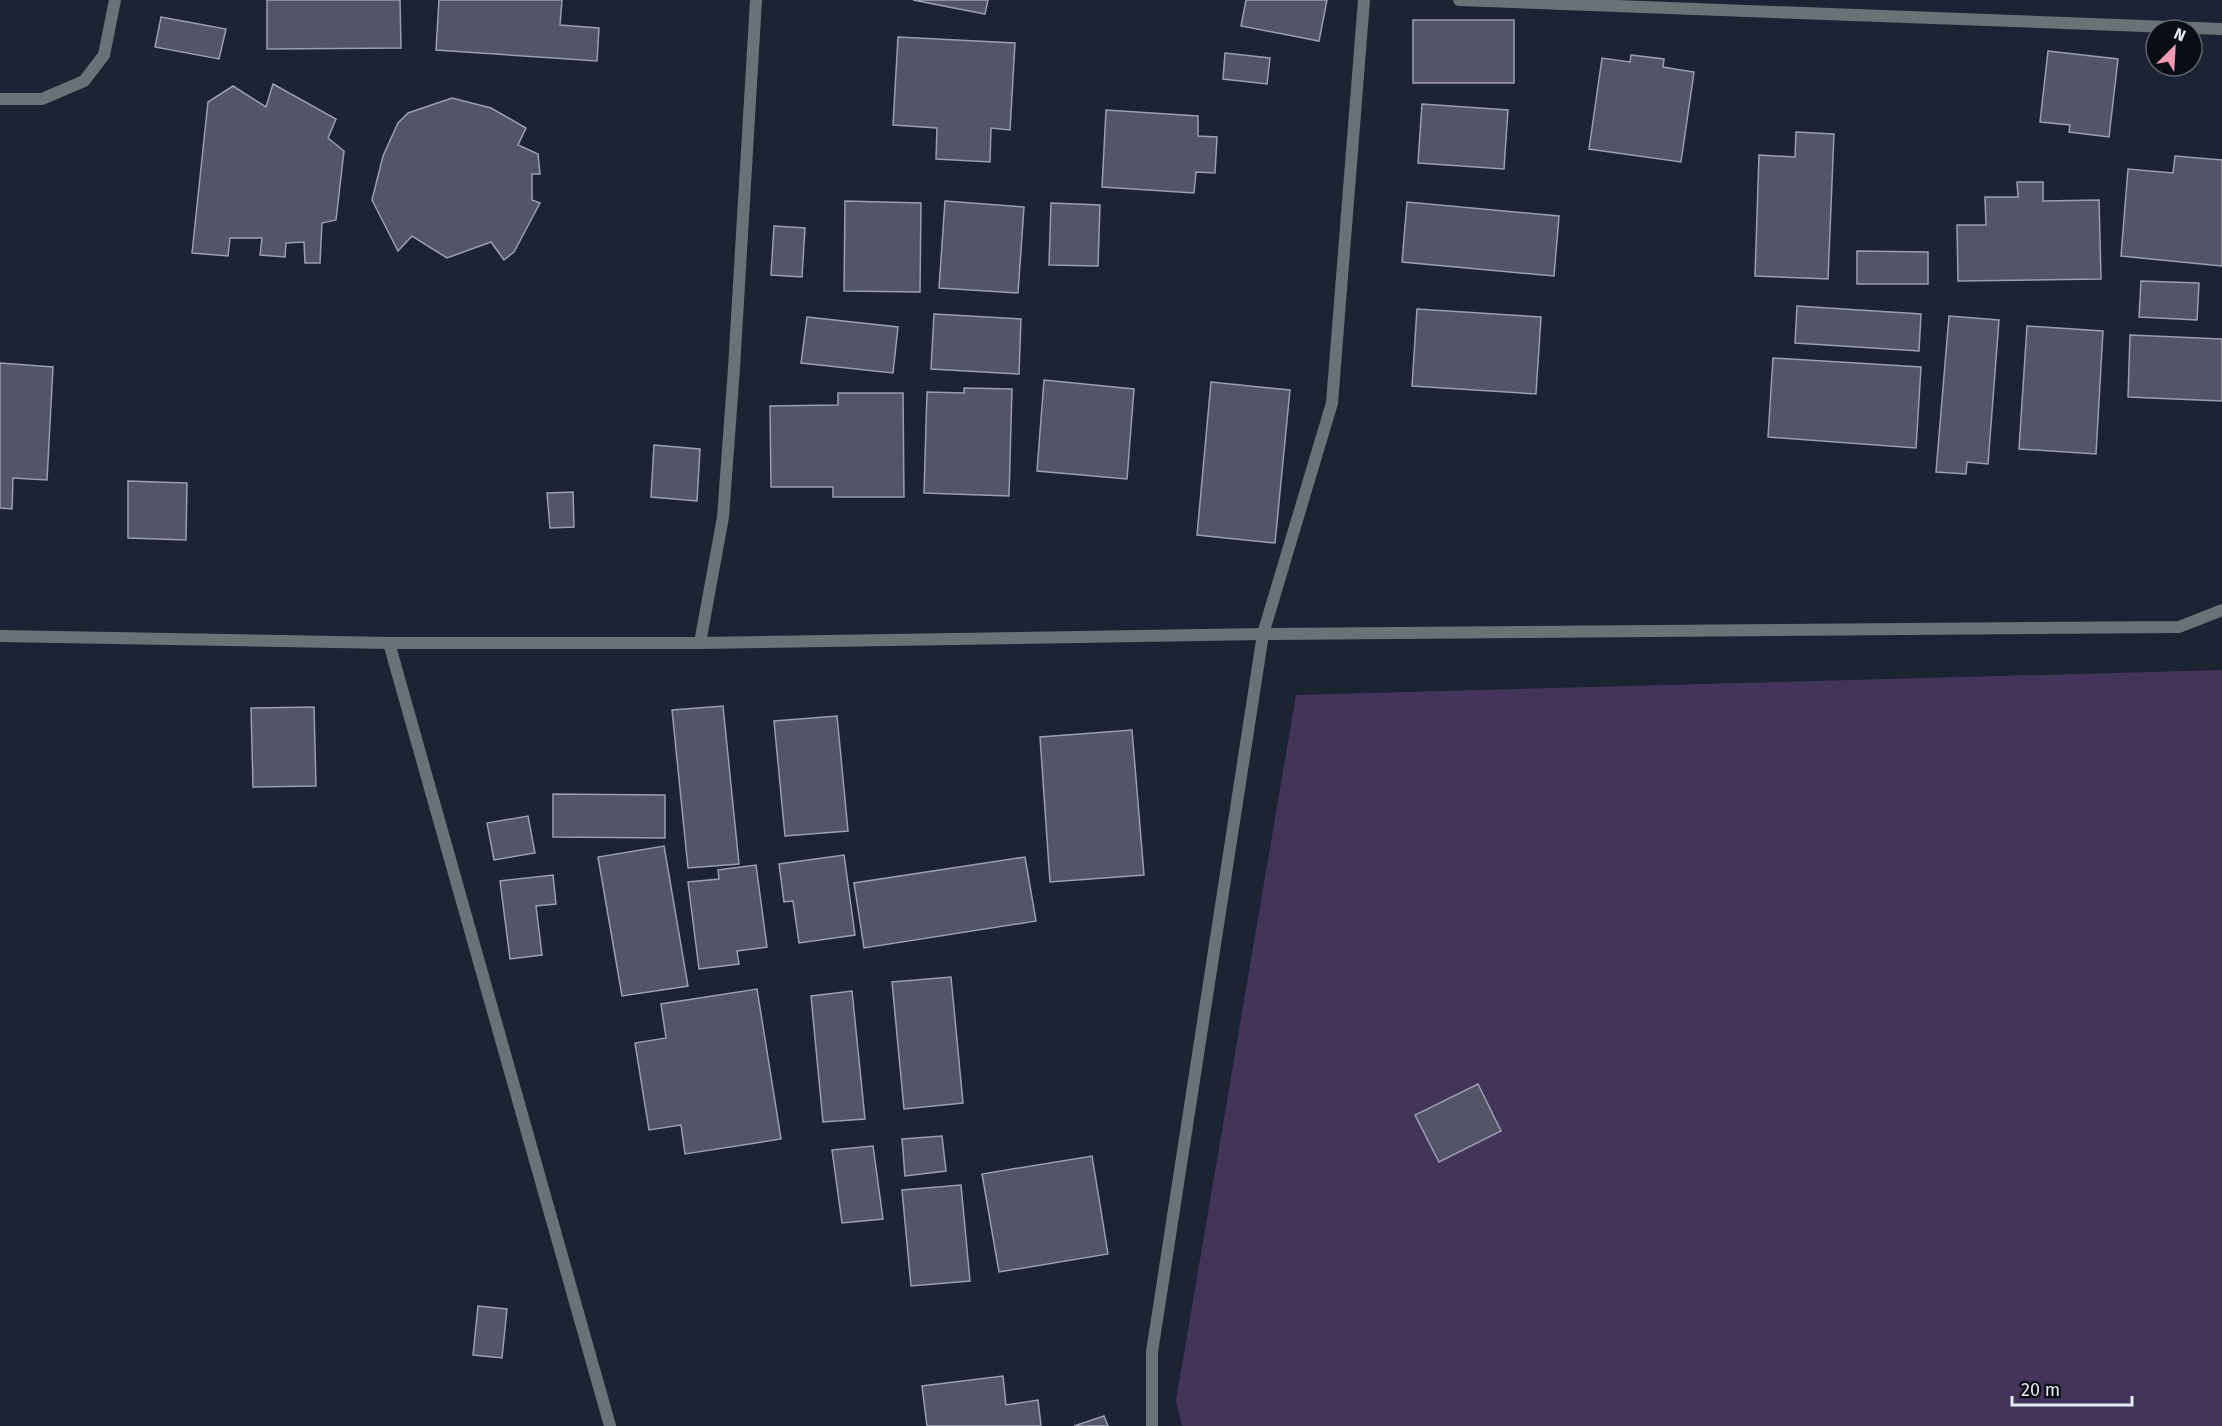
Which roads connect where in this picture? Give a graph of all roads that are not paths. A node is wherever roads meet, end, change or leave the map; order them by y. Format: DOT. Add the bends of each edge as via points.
graph roads {
  1 [pos="115,0"];
  2 [pos="756,0"];
  3 [pos="1364,0"];
  4 [pos="1458,0"];
  5 [pos="2222,29"];
  6 [pos="0,99"];
  7 [pos="2222,610"];
  8 [pos="1263,634"];
  9 [pos="0,636"];
  10 [pos="389,643"];
  11 [pos="700,643"];
  12 [pos="610,1426"];
  13 [pos="1152,1426"];
  1 -- 6 [label="street" via="104,55 84,81 42,99"];
  2 -- 11 [label="street" via="723,517"];
  3 -- 8 [label="street" via="1332,402"];
  4 -- 5 [label="street"];
  7 -- 8 [label="street" via="2179,627"];
  8 -- 11 [label="street"];
  8 -- 13 [label="street" via="1152,1352"];
  9 -- 10 [label="street"];
  10 -- 11 [label="street"];
  10 -- 12 [label="street"];
}
